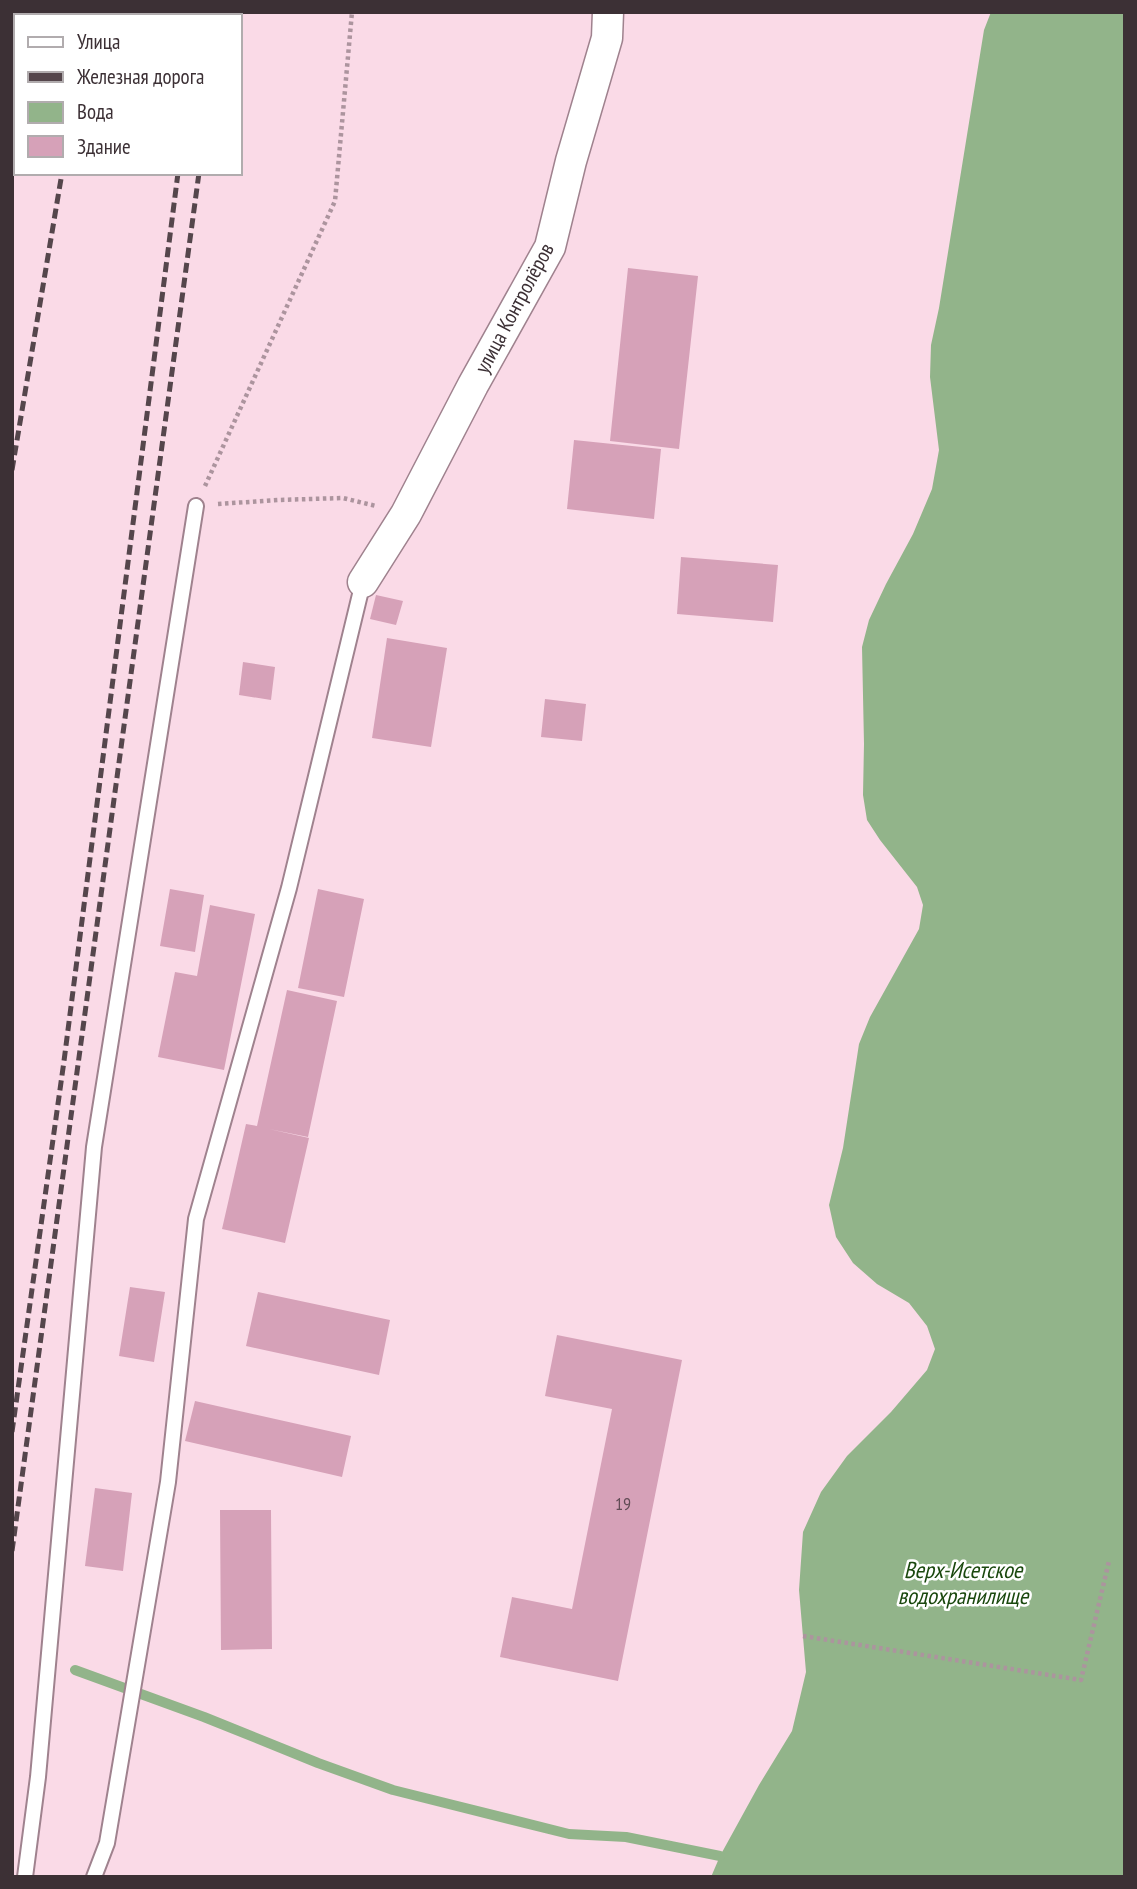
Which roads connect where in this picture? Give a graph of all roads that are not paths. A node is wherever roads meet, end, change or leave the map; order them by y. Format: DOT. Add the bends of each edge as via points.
graph roads {
  1 [pos="608,12"];
  2 [pos="196,506"];
  3 [pos="363,582"];
  4 [pos="25,1877"];
  5 [pos="94,1877"];
  1 -- 3 [label="street, улица Контролёров" via="607,38 550,247 406,514"];
  2 -- 4 [label="lane" via="94,1147 38,1777"];
  3 -- 5 [label="lane" via="289,888 196,1219 168,1482 107,1843"];
}
